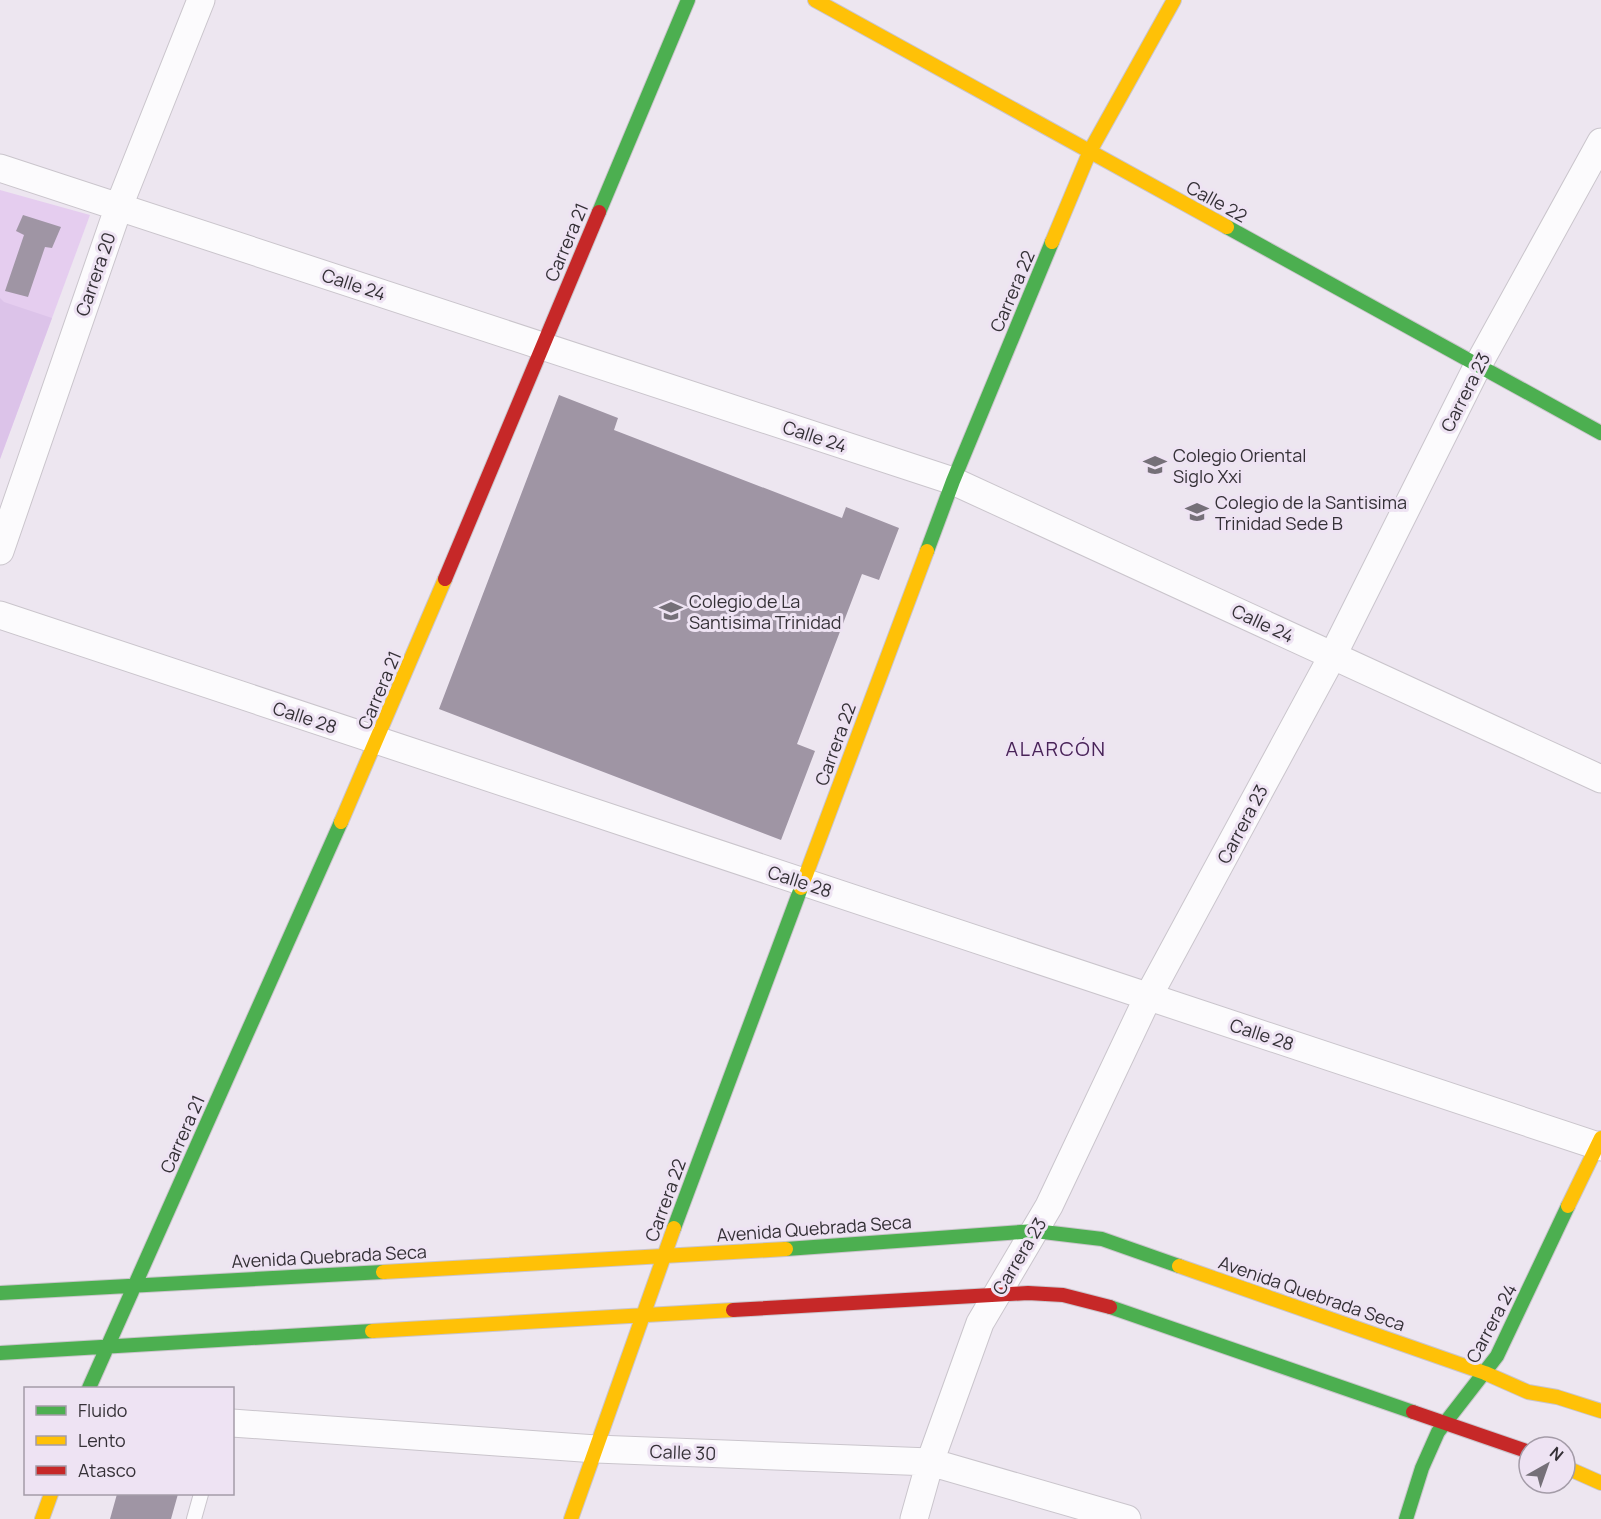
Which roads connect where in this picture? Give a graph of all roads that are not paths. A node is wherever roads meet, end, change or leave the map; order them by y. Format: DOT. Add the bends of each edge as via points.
graph roads {
  1 [pos="201,0"];
  2 [pos="688,0"];
  3 [pos="815,0"];
  4 [pos="1174,0"];
  5 [pos="1601,142"];
  6 [pos="1090,151"];
  7 [pos="0,168"];
  8 [pos="118,206"];
  9 [pos="541,347"];
  10 [pos="1478,365"];
  11 [pos="1601,433"];
  12 [pos="953,481"];
  13 [pos="0,551"];
  14 [pos="0,615"];
  15 [pos="1333,655"];
  16 [pos="377,741"];
  17 [pos="1601,779"];
  18 [pos="803,882"];
  19 [pos="1148,997"];
  20 [pos="1600,1143"];
  21 [pos="1035,1231"];
  22 [pos="664,1256"];
  23 [pos="134,1285"];
  24 [pos="0,1293"];
  25 [pos="995,1296"];
  26 [pos="643,1315"];
  27 [pos="107,1345"];
  28 [pos="0,1353"];
  29 [pos="1485,1373"];
  30 [pos="90,1387"];
  31 [pos="1528,1392"];
  32 [pos="1553,1409"];
  33 [pos="1601,1411"];
  34 [pos="1444,1422"];
  35 [pos="234,1423"];
  36 [pos="1517,1448"];
  37 [pos="596,1449"];
  38 [pos="930,1462"];
  39 [pos="1577,1472"];
  40 [pos="1601,1483"];
  41 [pos="51,1495"];
  42 [pos="201,1495"];
  43 [pos="46,1518"];
  44 [pos="194,1519"];
  45 [pos="571,1519"];
  46 [pos="914,1519"];
  47 [pos="1127,1519"];
  48 [pos="1406,1519"];
  1 -- 8 [label="street, Carrera 20"];
  2 -- 9 [label="street, Carrera 21"];
  3 -- 6 [label="street, Calle 22"];
  4 -- 6 [label="street, Carrera 22"];
  5 -- 10 [label="street, Carrera 23"];
  6 -- 10 [label="street, Calle 22"];
  6 -- 12 [label="street, Carrera 22"];
  7 -- 8 [label="street, Calle 24"];
  8 -- 9 [label="street, Calle 24"];
  8 -- 13 [label="street, Carrera 20"];
  9 -- 12 [label="street, Calle 24"];
  9 -- 16 [label="street, Carrera 21"];
  10 -- 11 [label="street, Calle 22"];
  10 -- 15 [label="street, Carrera 23"];
  12 -- 15 [label="street, Calle 24"];
  12 -- 18 [label="street, Carrera 22"];
  14 -- 16 [label="street, Calle 28"];
  15 -- 17 [label="street, Calle 24"];
  15 -- 19 [label="street, Carrera 23"];
  16 -- 18 [label="street, Calle 28"];
  16 -- 23 [label="street, Carrera 21"];
  18 -- 19 [label="street, Calle 28"];
  18 -- 22 [label="street, Carrera 22"];
  19 -- 20 [label="street, Calle 28"];
  19 -- 21 [label="street, Carrera 23"];
  20 -- 29 [label="street, Carrera 24" via="1513,1325"];
  21 -- 22 [label="street, Avenida Quebrada Seca"];
  21 -- 25 [label="street, Carrera 23"];
  21 -- 29 [label="street, Avenida Quebrada Seca" via="1102,1239"];
  22 -- 23 [label="street, Avenida Quebrada Seca"];
  22 -- 26 [label="street, Carrera 22"];
  23 -- 24 [label="street, Avenida Quebrada Seca"];
  23 -- 27 [label="street, Carrera 21"];
  25 -- 26 [label="street"];
  25 -- 34 [label="street" via="1027,1293 1087,1299"];
  25 -- 38 [label="street, Carrera 23" via="980,1323"];
  26 -- 27 [label="street"];
  26 -- 37 [label="street, Carrera 22"];
  27 -- 28 [label="street"];
  27 -- 30 [label="street, Carrera 21"];
  29 -- 31 [label="street, Avenida Quebrada Seca"];
  29 -- 34 [label="street, Carrera 24"];
  31 -- 32 [label="street"];
  31 -- 33 [label="street, Avenida Quebrada Seca"];
  34 -- 36 [label="street"];
  34 -- 48 [label="street, Carrera 24" via="1428,1452"];
  35 -- 37 [label="street, Calle 30"];
  37 -- 38 [label="street, Calle 30"];
  37 -- 45 [label="street, Carrera 22"];
  38 -- 46 [label="street, Carrera 23"];
  38 -- 47 [label="street, Calle 30"];
  39 -- 40 [label="street"];
  41 -- 43 [label="street"];
  42 -- 44 [label="lane"];
}
